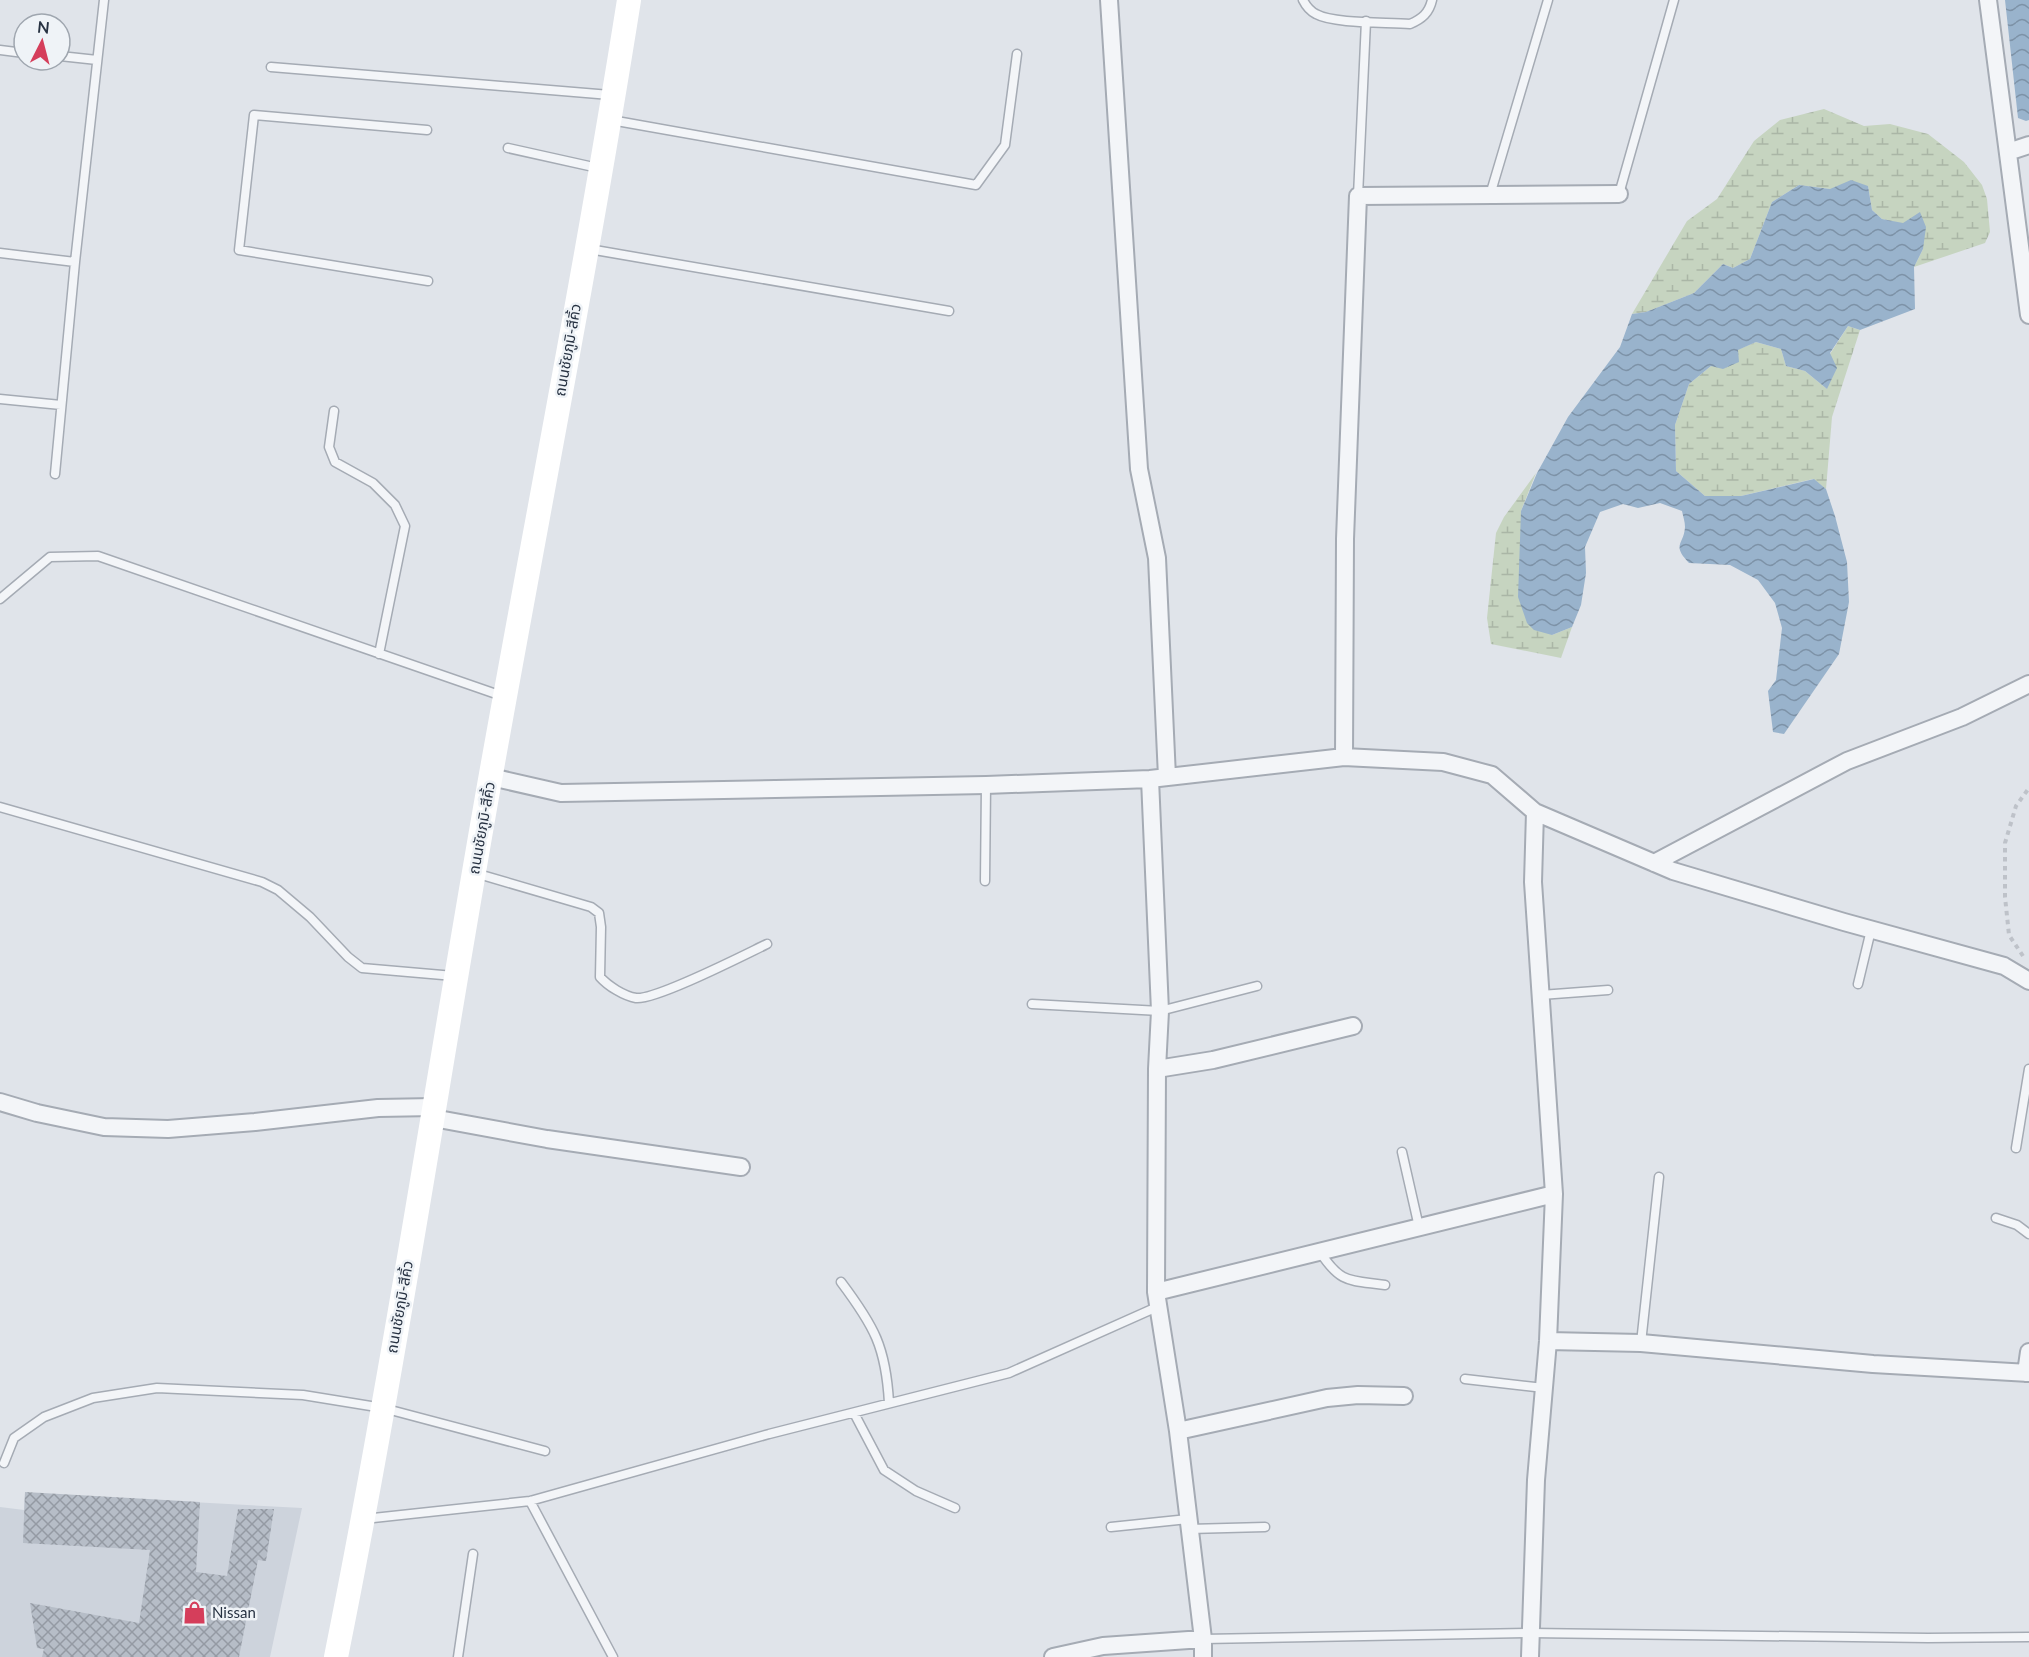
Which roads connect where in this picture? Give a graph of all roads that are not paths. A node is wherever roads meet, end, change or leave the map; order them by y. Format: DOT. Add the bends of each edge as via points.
graph roads {
  1 [pos="104,0"];
  2 [pos="629,0"];
  3 [pos="1109,0"];
  4 [pos="1304,0"];
  5 [pos="1432,0"];
  6 [pos="1548,0"];
  7 [pos="1674,0"];
  8 [pos="1988,0"];
  9 [pos="1366,21"];
  10 [pos="1017,54"];
  11 [pos="72,57"];
  12 [pos="98,60"];
  13 [pos="271,67"];
  14 [pos="614,95"];
  15 [pos="610,120"];
  16 [pos="427,130"];
  17 [pos="2029,145"];
  18 [pos="508,148"];
  19 [pos="2008,152"];
  20 [pos="601,168"];
  21 [pos="1619,194"];
  22 [pos="1358,195"];
  23 [pos="1490,195"];
  24 [pos="586,249"];
  25 [pos="0,253"];
  26 [pos="75,262"];
  27 [pos="428,281"];
  28 [pos="949,311"];
  29 [pos="2029,315"];
  30 [pos="0,399"];
  31 [pos="61,405"];
  32 [pos="334,411"];
  33 [pos="54,474"];
  34 [pos="0,599"];
  35 [pos="379,654"];
  36 [pos="2029,684"];
  37 [pos="505,697"];
  38 [pos="1344,757"];
  39 [pos="491,777"];
  40 [pos="1158,778"];
  41 [pos="986,785"];
  42 [pos="0,807"];
  43 [pos="1535,812"];
  44 [pos="1654,863"];
  45 [pos="474,873"];
  46 [pos="985,881"];
  47 [pos="1871,930"];
  48 [pos="767,945"];
  49 [pos="457,976"];
  50 [pos="2029,981"];
  51 [pos="1858,984"];
  52 [pos="1257,986"];
  53 [pos="1608,990"];
  54 [pos="1541,995"];
  55 [pos="1032,1004"];
  56 [pos="1160,1011"];
  57 [pos="1353,1026"];
  58 [pos="1157,1069"];
  59 [pos="2029,1069"];
  60 [pos="0,1102"];
  61 [pos="434,1112"];
  62 [pos="2016,1148"];
  63 [pos="1402,1152"];
  64 [pos="741,1167"];
  65 [pos="1659,1177"];
  66 [pos="1554,1194"];
  67 [pos="1996,1218"];
  68 [pos="1419,1227"];
  69 [pos="2029,1234"];
  70 [pos="1320,1252"];
  71 [pos="841,1282"];
  72 [pos="1384,1285"];
  73 [pos="1157,1299"];
  74 [pos="1548,1341"];
  75 [pos="1641,1343"];
  76 [pos="2029,1352"];
  77 [pos="2027,1373"];
  78 [pos="1465,1379"];
  79 [pos="1544,1388"];
  80 [pos="1404,1396"];
  81 [pos="890,1403"];
  82 [pos="382,1408"];
  83 [pos="854,1413"];
  84 [pos="1178,1431"];
  85 [pos="545,1451"];
  86 [pos="4,1463"];
  87 [pos="530,1501"];
  88 [pos="955,1508"];
  89 [pos="364,1519"];
  90 [pos="1189,1524"];
  91 [pos="1111,1527"];
  92 [pos="1265,1527"];
  93 [pos="473,1554"];
  94 [pos="1530,1633"];
  95 [pos="2029,1637"];
  96 [pos="1203,1639"];
  97 [pos="337,1657"];
  98 [pos="458,1657"];
  99 [pos="614,1657"];
  100 [pos="1053,1657"];
  101 [pos="1203,1657"];
  102 [pos="1530,1657"];
  1 -- 12 [label="lane"];
  2 -- 14 [label="main road, ถนนชัยภูมิ-สีคิ้ว"];
  3 -- 40 [label="street" via="1138,469 1156,558"];
  4 -- 9 [label="lane" via="1306,7 1323,17"];
  5 -- 9 [label="lane" via="1428,12 1410,24"];
  6 -- 23 [label="lane"];
  7 -- 21 [label="lane"];
  8 -- 19 [label="street"];
  9 -- 22 [label="lane"];
  10 -- 15 [label="lane" via="1005,145 976,185"];
  11 -- 12 [label="lane"];
  12 -- 26 [label="lane"];
  13 -- 14 [label="lane"];
  14 -- 15 [label="main road, ถนนชัยภูมิ-สีคิ้ว"];
  15 -- 20 [label="main road, ถนนชัยภูมิ-สีคิ้ว"];
  16 -- 27 [label="lane" via="254,115 239,250"];
  17 -- 19 [label="street"];
  18 -- 20 [label="lane"];
  19 -- 29 [label="street"];
  20 -- 24 [label="main road, ถนนชัยภูมิ-สีคิ้ว"];
  21 -- 23 [label="street"];
  22 -- 23 [label="street"];
  22 -- 38 [label="street" via="1345,539"];
  24 -- 28 [label="lane"];
  24 -- 37 [label="main road, ถนนชัยภูมิ-สีคิ้ว"];
  25 -- 26 [label="lane"];
  26 -- 31 [label="lane"];
  30 -- 31 [label="lane"];
  31 -- 33 [label="lane"];
  32 -- 35 [label="lane" via="329,447 335,462 373,483 395,505 405,526"];
  34 -- 35 [label="lane" via="50,557 98,556"];
  35 -- 37 [label="lane"];
  36 -- 44 [label="street" via="1962,717 1846,761"];
  37 -- 39 [label="main road, ถนนชัยภูมิ-สีคิ้ว"];
  38 -- 40 [label="street"];
  38 -- 43 [label="street" via="1443,762 1492,775"];
  39 -- 41 [label="street" via="561,793"];
  39 -- 45 [label="main road, ถนนชัยภูมิ-สีคิ้ว"];
  40 -- 41 [label="street"];
  40 -- 56 [label="street"];
  41 -- 46 [label="lane"];
  42 -- 49 [label="lane" via="262,882 278,890 363,968"];
  43 -- 44 [label="street"];
  43 -- 54 [label="street" via="1533,882"];
  44 -- 47 [label="street"];
  45 -- 48 [label="lane" via="591,907 599,913 600,977 607,985 636,998 657,994"];
  45 -- 49 [label="main road, ถนนชัยภูมิ-สีคิ้ว"];
  47 -- 50 [label="street" via="2004,966"];
  47 -- 51 [label="lane"];
  49 -- 61 [label="main road, ถนนชัยภูมิ-สีคิ้ว"];
  52 -- 56 [label="lane"];
  53 -- 54 [label="lane"];
  54 -- 66 [label="street"];
  55 -- 56 [label="lane"];
  56 -- 58 [label="street"];
  57 -- 58 [label="street" via="1213,1060"];
  58 -- 73 [label="street"];
  59 -- 62 [label="lane"];
  60 -- 61 [label="street" via="104,1128 168,1129 378,1108"];
  61 -- 64 [label="street" via="547,1139"];
  61 -- 82 [label="main road, ถนนชัยภูมิ-สีคิ้ว"];
  63 -- 68 [label="lane"];
  65 -- 75 [label="lane"];
  66 -- 68 [label="street"];
  66 -- 74 [label="street"];
  67 -- 69 [label="lane"];
  68 -- 70 [label="street"];
  70 -- 72 [label="lane" via="1331,1270 1344,1280"];
  70 -- 73 [label="street"];
  71 -- 81 [label="lane" via="879,1340"];
  73 -- 81 [label="lane" via="1009,1373"];
  73 -- 84 [label="street"];
  74 -- 75 [label="street"];
  74 -- 79 [label="street"];
  75 -- 77 [label="street"];
  76 -- 77 [label="street"];
  78 -- 79 [label="lane"];
  79 -- 94 [label="street"];
  80 -- 84 [label="street" via="1327,1398"];
  81 -- 83 [label="lane"];
  82 -- 85 [label="lane"];
  82 -- 86 [label="lane" via="303,1395 157,1388 93,1398 44,1417 14,1438"];
  82 -- 89 [label="main road, ถนนชัยภูมิ-สีคิ้ว"];
  83 -- 87 [label="lane"];
  83 -- 88 [label="lane" via="884,1470 916,1491"];
  84 -- 90 [label="street"];
  87 -- 89 [label="lane"];
  87 -- 99 [label="lane"];
  89 -- 97 [label="main road, ถนนชัยภูมิ-สีคิ้ว"];
  90 -- 91 [label="lane"];
  90 -- 92 [label="lane"];
  90 -- 96 [label="street"];
  93 -- 98 [label="lane"];
  94 -- 95 [label="lane"];
  94 -- 96 [label="lane"];
  94 -- 102 [label="street"];
  96 -- 100 [label="street" via="1103,1646"];
  96 -- 101 [label="street"];
}
